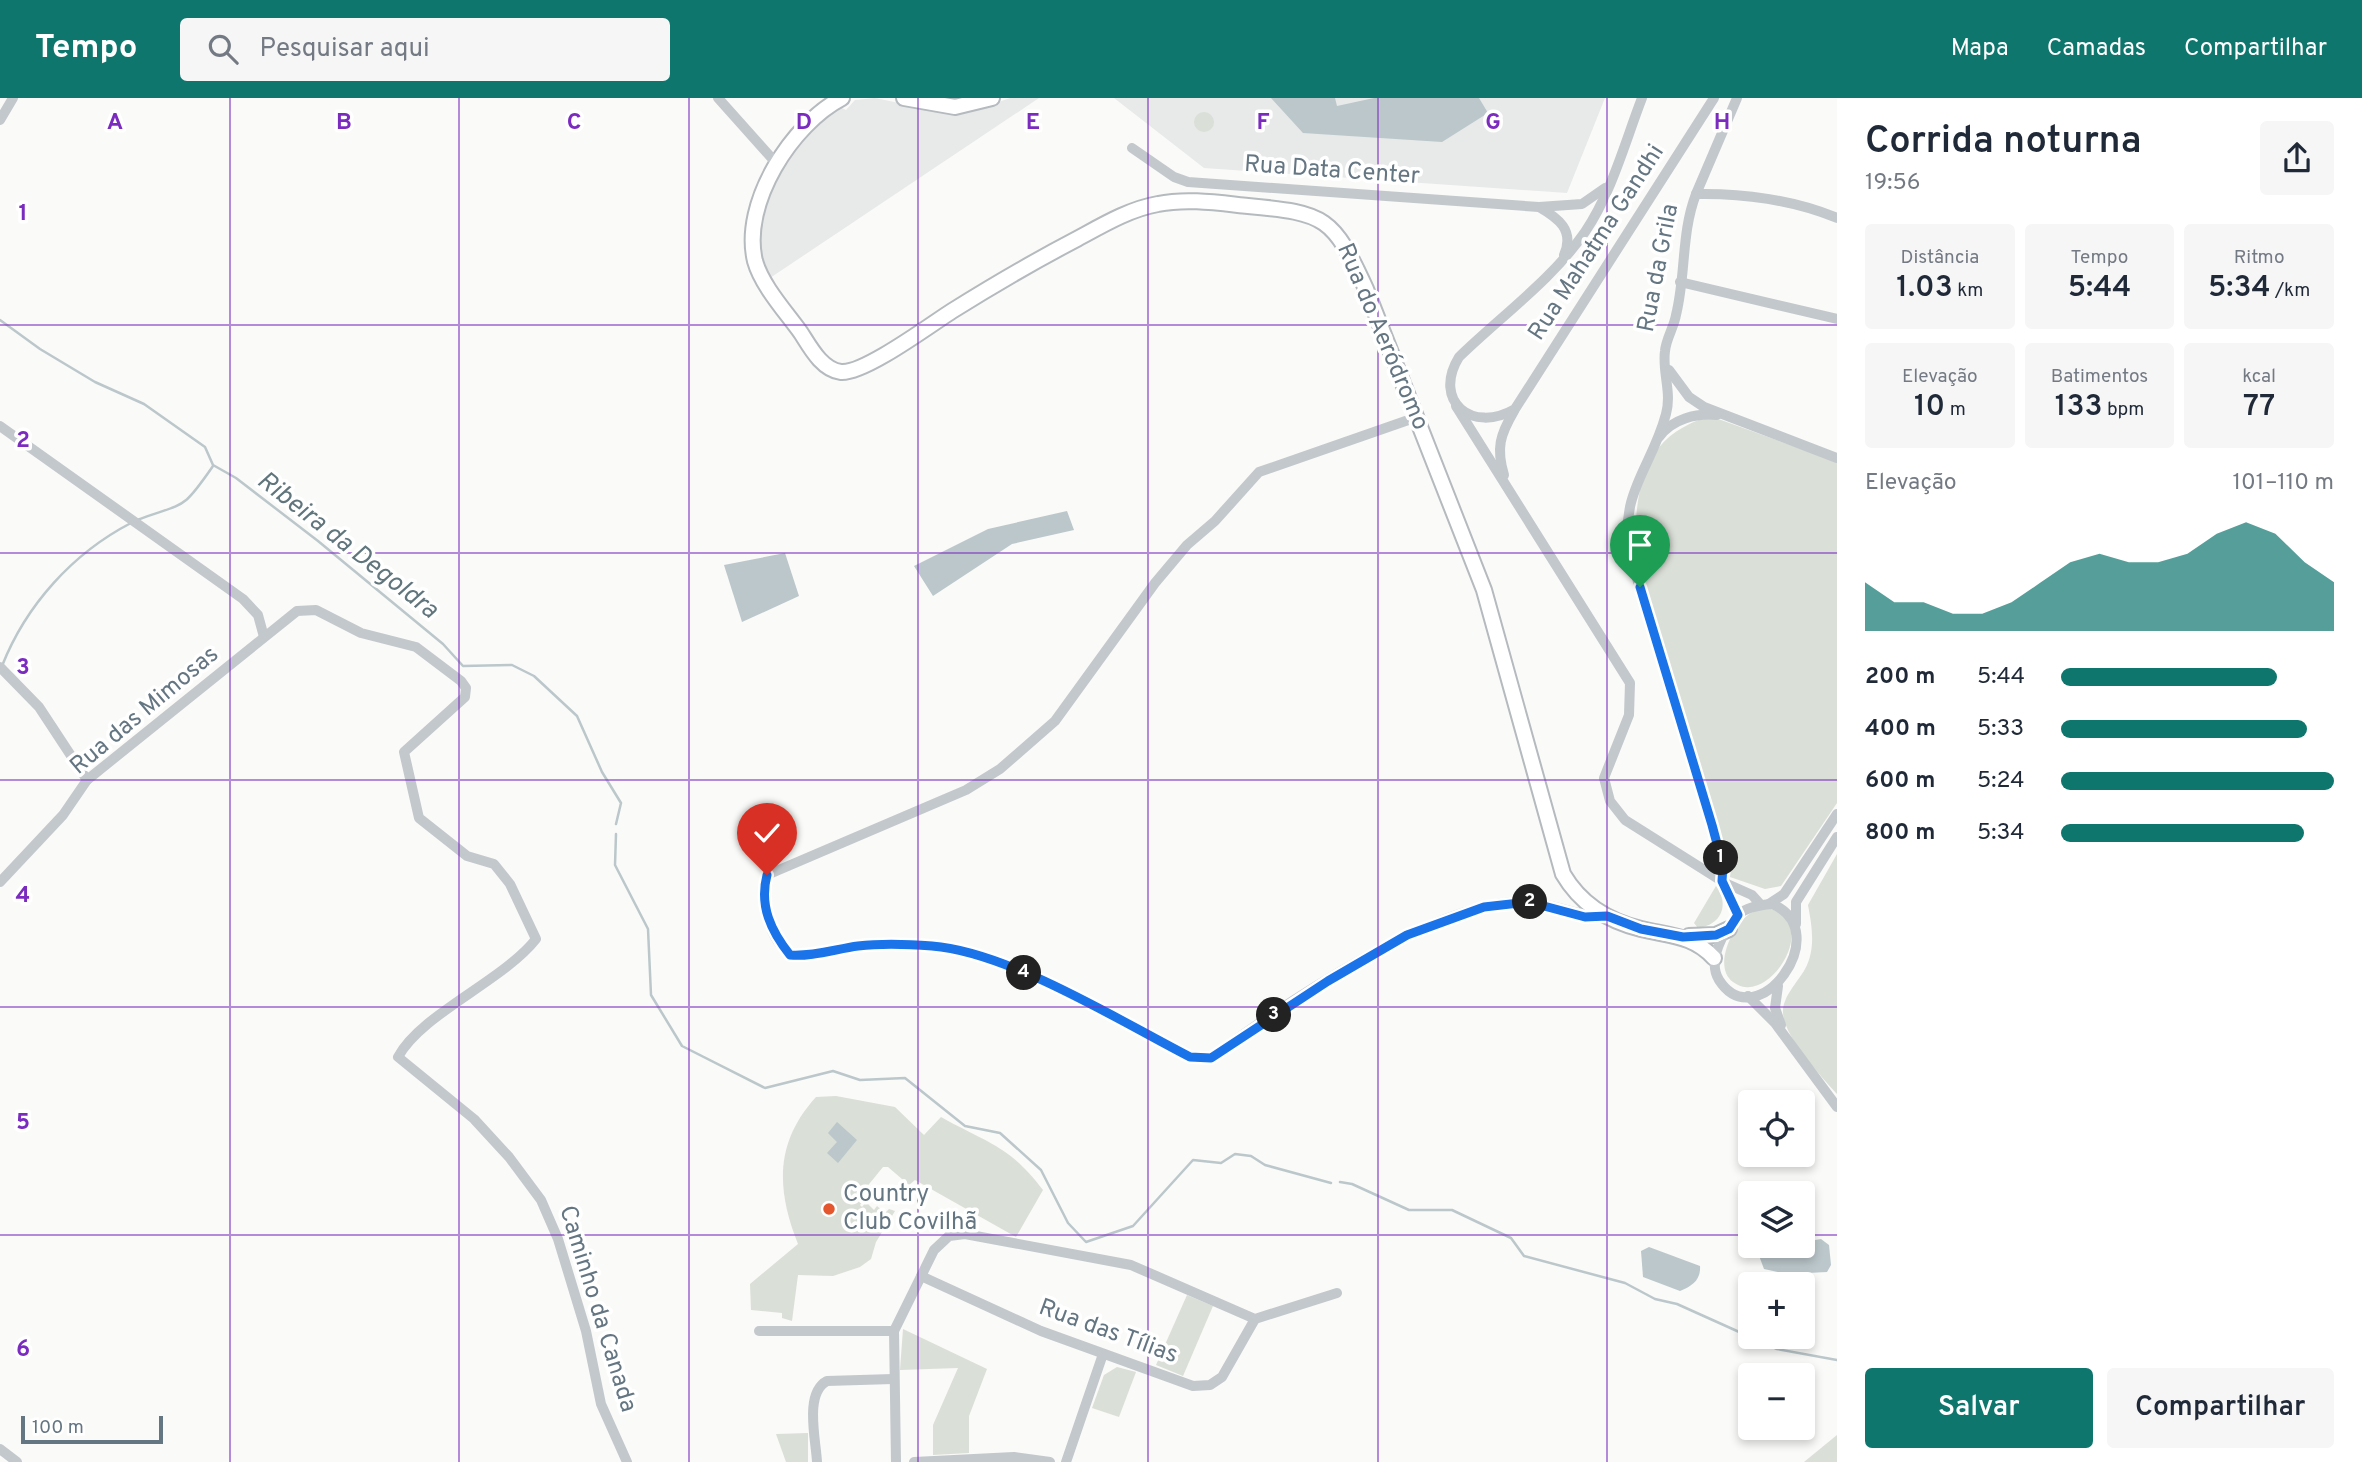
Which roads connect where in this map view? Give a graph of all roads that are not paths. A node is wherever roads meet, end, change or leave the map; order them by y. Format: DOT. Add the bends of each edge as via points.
graph roads {
  1 [pos="13,98"];
  2 [pos="718,98"];
  3 [pos="842,98"];
  4 [pos="904,98"];
  5 [pos="992,98"];
  6 [pos="1642,98"];
  7 [pos="1714,98"];
  8 [pos="1737,98"];
  9 [pos="0,120"];
  10 [pos="1132,148"];
  11 [pos="776,164"];
  12 [pos="1607,186"];
  13 [pos="1696,194"];
  14 [pos="1539,207"];
  15 [pos="1837,218"];
  16 [pos="1560,264"];
  17 [pos="1680,282"];
  18 [pos="1837,319"];
  19 [pos="1667,368"];
  20 [pos="1689,397"];
  21 [pos="1455,403"];
  22 [pos="1515,410"];
  23 [pos="1666,415"];
  24 [pos="1720,415"];
  25 [pos="1417,417"];
  26 [pos="1676,422"];
  27 [pos="0,426"];
  28 [pos="1656,442"];
  29 [pos="1837,458"];
  30 [pos="1505,481"];
  31 [pos="264,637"];
  32 [pos="0,667"];
  33 [pos="87,780"];
  34 [pos="1837,814"];
  35 [pos="1837,836"];
  36 [pos="0,882"];
  37 [pos="1724,882"];
  38 [pos="1765,905"];
  39 [pos="1738,915"];
  40 [pos="1607,916"];
  41 [pos="1797,927"];
  42 [pos="1729,929"];
  43 [pos="1683,937"];
  44 [pos="1714,958"];
  45 [pos="1778,986"];
  46 [pos="1748,996"];
  47 [pos="1786,1038"];
  48 [pos="1837,1107"];
  49 [pos="921,1276"];
  50 [pos="1337,1293"];
  51 [pos="1255,1319"];
  52 [pos="759,1331"];
  53 [pos="894,1331"];
  54 [pos="1103,1354"];
  55 [pos="893,1379"];
  56 [pos="0,1449"];
  57 [pos="17,1462"];
  58 [pos="627,1462"];
  59 [pos="817,1462"];
  60 [pos="896,1462"];
  61 [pos="914,1462"];
  62 [pos="1051,1462"];
  63 [pos="1066,1462"];
  1 -- 9 [label="street"];
  2 -- 11 [label="street"];
  3 -- 11 [label="main road, Rua do Aeródromo" via="802,127"];
  4 -- 5 [label="main road" via="955,107"];
  6 -- 12 [label="street, Rua Mahatma Gandhi"];
  7 -- 22 [label="street, Rua Mahatma Gandhi"];
  8 -- 13 [label="street"];
  10 -- 14 [label="street, Rua Data Center" via="1188,182"];
  11 -- 25 [label="main road, Rua do Aeródromo" via="752,232 756,265 809,345 834,371 845,373 878,358 1023,267 1127,214 1157,204 1229,204 1303,213 1332,226 1366,289"];
  12 -- 14 [label="street, Rua Data Center" via="1582,204"];
  12 -- 16 [label="street, Rua Mahatma Gandhi" via="1597,212"];
  13 -- 15 [label="street, Rua da Grila" via="1758,198"];
  13 -- 17 [label="street, Rua da Grila"];
  14 -- 16 [label="street" via="1566,229 1568,247"];
  16 -- 21 [label="street, Rua Mahatma Gandhi" via="1459,357 1451,369"];
  17 -- 18 [label="street"];
  17 -- 19 [label="street, Rua da Grila" via="1676,316 1665,348"];
  19 -- 20 [label="street"];
  19 -- 23 [label="street, Rua da Grila"];
  20 -- 23 [label="street"];
  20 -- 24 [label="street"];
  20 -- 26 [label="street" via="1685,413"];
  21 -- 22 [label="street" via="1487,419"];
  21 -- 30 [label="street, Rua Mahatma Gandhi"];
  22 -- 30 [label="street, Rua Mahatma Gandhi" via="1497,448"];
  23 -- 28 [label="street"];
  24 -- 26 [label="street" via="1690,416"];
  24 -- 29 [label="street"];
  25 -- 40 [label="main road, Rua do Aeródromo" via="1484,590 1563,874 1583,901"];
  25 -- 40 [label="street" via="1259,472 1155,583 1055,721 1000,769 966,790 767,875 768,919 790,955 900,944 936,946 1008,965 1202,1059 1211,1058 1407,935 1452,917 1484,907 1529,902 1585,917"];
  26 -- 28 [label="street"];
  27 -- 31 [label="street" via="243,599 258,615"];
  28 -- 37 [label="street" via="1632,498 1628,543"];
  30 -- 37 [label="street, Rua Mahatma Gandhi" via="1630,683 1629,715 1604,778 1610,801 1625,820"];
  31 -- 33 [label="street, Rua das Mimosas"];
  31 -- 58 [label="street, Caminho da Canada" via="297,611 316,610 361,633 416,647 466,688 465,697 404,752 413,804 421,821 467,856 494,864 510,884 536,939 421,1030 398,1057 474,1119 541,1200 585,1326 601,1404"];
  32 -- 33 [label="street" via="39,707"];
  33 -- 36 [label="street, Rua das Mimosas" via="63,815"];
  34 -- 38 [label="street" via="1784,894"];
  35 -- 41 [label="street" via="1796,902"];
  37 -- 38 [label="street, Rua Mahatma Gandhi"];
  37 -- 39 [label="street"];
  38 -- 39 [label="street"];
  38 -- 41 [label="street" via="1785,909"];
  39 -- 42 [label="street"];
  40 -- 43 [label="main road, Rua do Aeródromo"];
  41 -- 45 [label="street" via="1796,956"];
  42 -- 43 [label="main road" via="1716,935"];
  42 -- 44 [label="street"];
  43 -- 44 [label="main road, Rua do Aeródromo"];
  44 -- 46 [label="street" via="1715,974 1723,986"];
  45 -- 46 [label="street" via="1760,997"];
  45 -- 47 [label="street" via="1775,1008"];
  46 -- 47 [label="street"];
  47 -- 48 [label="street"];
  49 -- 51 [label="street" via="943,1240 965,1234 1131,1265"];
  49 -- 53 [label="street"];
  49 -- 54 [label="street, Rua das Tílias"];
  50 -- 51 [label="street"];
  51 -- 54 [label="street, Rua das Tílias" via="1222,1377 1210,1385 1193,1386"];
  52 -- 53 [label="street"];
  53 -- 55 [label="street"];
  54 -- 63 [label="street"];
  55 -- 59 [label="street" via="821,1384 814,1398"];
  55 -- 60 [label="street"];
  56 -- 57 [label="street"];
  61 -- 62 [label="street" via="1014,1457"];
}
